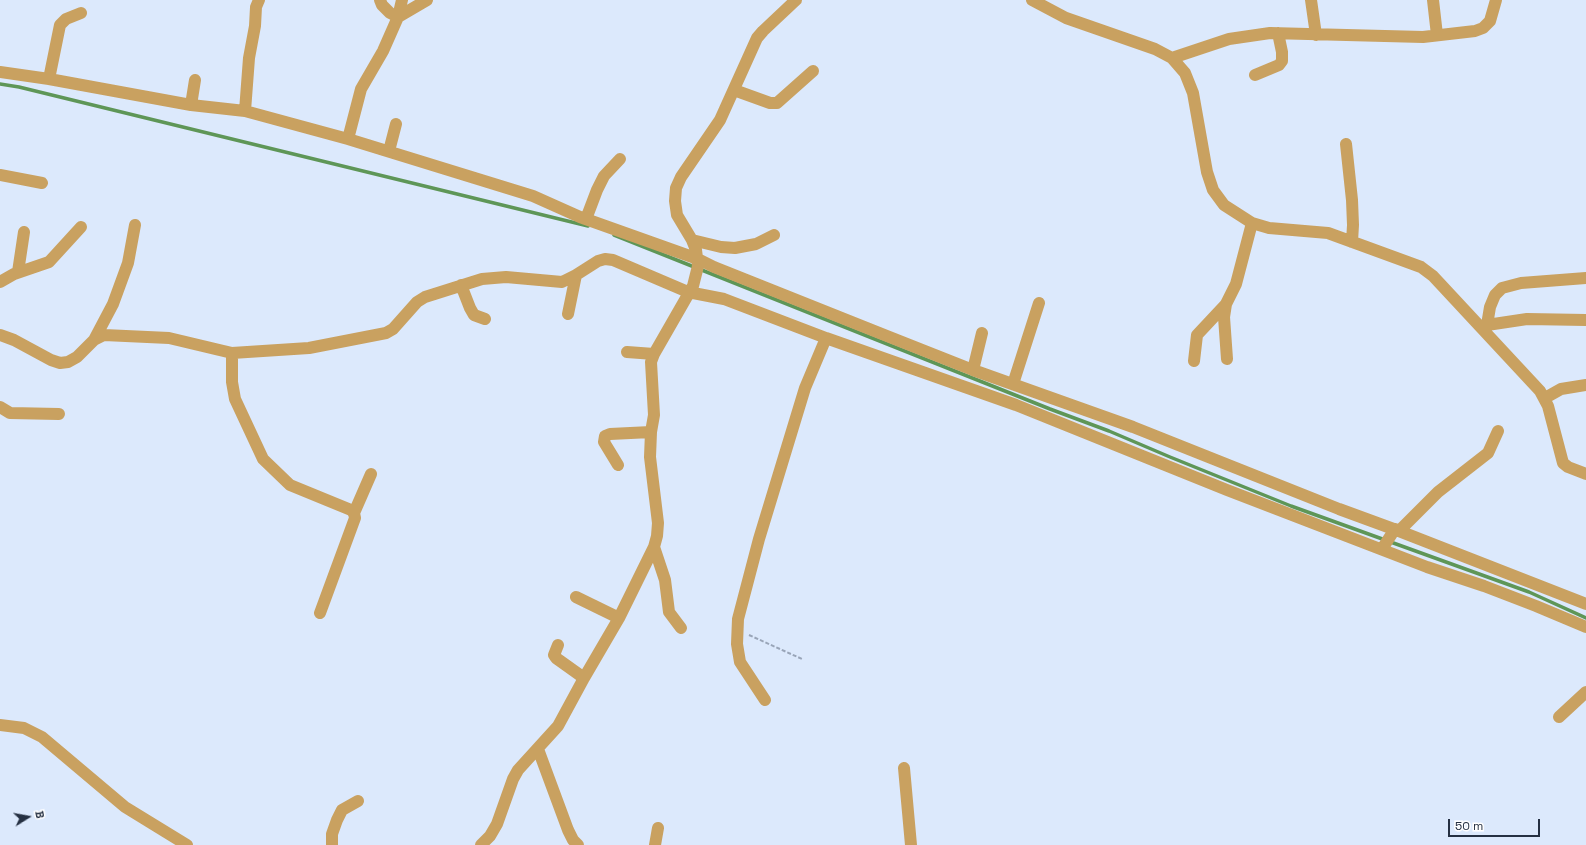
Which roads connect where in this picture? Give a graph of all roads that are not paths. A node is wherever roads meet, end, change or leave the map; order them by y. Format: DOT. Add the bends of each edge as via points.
graph roads {
  1 [pos="259,0"];
  2 [pos="380,0"];
  3 [pos="402,0"];
  4 [pos="427,0"];
  5 [pos="796,0"];
  6 [pos="1032,0"];
  7 [pos="1311,0"];
  8 [pos="1433,0"];
  9 [pos="1496,0"];
  10 [pos="81,13"];
  11 [pos="398,17"];
  12 [pos="1278,33"];
  13 [pos="1316,35"];
  14 [pos="1436,35"];
  15 [pos="1172,58"];
  16 [pos="813,71"];
  17 [pos="0,72"];
  18 [pos="1255,75"];
  19 [pos="49,79"];
  20 [pos="195,80"];
  21 [pos="734,90"];
  22 [pos="191,105"];
  23 [pos="245,111"];
  24 [pos="396,124"];
  25 [pos="348,139"];
  26 [pos="1346,144"];
  27 [pos="389,151"];
  28 [pos="620,159"];
  29 [pos="0,175"];
  30 [pos="42,183"];
  31 [pos="578,217"];
  32 [pos="1252,223"];
  33 [pos="134,225"];
  34 [pos="81,227"];
  35 [pos="24,232"];
  36 [pos="774,235"];
  37 [pos="692,240"];
  38 [pos="1352,242"];
  39 [pos="698,262"];
  40 [pos="18,272"];
  41 [pos="576,276"];
  42 [pos="1586,278"];
  43 [pos="0,282"];
  44 [pos="462,285"];
  45 [pos="690,289"];
  46 [pos="1039,303"];
  47 [pos="1226,304"];
  48 [pos="568,314"];
  49 [pos="485,320"];
  50 [pos="1586,320"];
  51 [pos="1484,326"];
  52 [pos="982,333"];
  53 [pos="0,336"];
  54 [pos="826,338"];
  55 [pos="94,340"];
  56 [pos="627,352"];
  57 [pos="232,353"];
  58 [pos="654,354"];
  59 [pos="1227,359"];
  60 [pos="1194,361"];
  61 [pos="973,370"];
  62 [pos="1013,384"];
  63 [pos="1586,385"];
  64 [pos="1545,398"];
  65 [pos="0,407"];
  66 [pos="58,414"];
  67 [pos="1498,431"];
  68 [pos="651,432"];
  69 [pos="618,465"];
  70 [pos="371,474"];
  71 [pos="1586,474"];
  72 [pos="354,513"];
  73 [pos="1397,530"];
  74 [pos="654,547"];
  75 [pos="1382,550"];
  76 [pos="576,597"];
  77 [pos="1586,604"];
  78 [pos="320,613"];
  79 [pos="619,618"];
  80 [pos="1586,627"];
  81 [pos="681,628"];
  82 [pos="558,645"];
  83 [pos="584,678"];
  84 [pos="1586,692"];
  85 [pos="765,700"];
  86 [pos="1559,717"];
  87 [pos="0,725"];
  88 [pos="538,749"];
  89 [pos="904,768"];
  90 [pos="358,801"];
  91 [pos="658,828"];
  92 [pos="187,845"];
  93 [pos="332,845"];
  94 [pos="481,845"];
  95 [pos="578,845"];
  96 [pos="655,845"];
  97 [pos="910,845"];
  1 -- 23 [label="street" via="249,58"];
  2 -- 11 [label="street" via="390,13"];
  3 -- 11 [label="street"];
  4 -- 11 [label="street"];
  5 -- 21 [label="street" via="757,38"];
  6 -- 15 [label="street" via="1066,18 1155,49"];
  7 -- 13 [label="street"];
  8 -- 14 [label="street"];
  9 -- 14 [label="street" via="1490,21 1484,28"];
  10 -- 19 [label="street" via="66,19 60,25"];
  11 -- 25 [label="street" via="383,51 361,89"];
  12 -- 13 [label="street"];
  12 -- 15 [label="street" via="1229,39"];
  12 -- 18 [label="street" via="1282,61 1279,65"];
  13 -- 14 [label="street"];
  15 -- 32 [label="street" via="1185,73 1193,93 1207,172 1213,190 1224,205"];
  16 -- 21 [label="street" via="777,103 770,103"];
  17 -- 19 [label="street"];
  19 -- 22 [label="street"];
  20 -- 22 [label="street"];
  21 -- 37 [label="street" via="715,129 676,188 677,215"];
  22 -- 23 [label="street"];
  23 -- 25 [label="street"];
  24 -- 27 [label="street"];
  25 -- 27 [label="street"];
  26 -- 38 [label="street" via="1352,200"];
  27 -- 31 [label="street" via="533,196"];
  28 -- 31 [label="street" via="604,176"];
  29 -- 30 [label="street"];
  31 -- 39 [label="street"];
  32 -- 38 [label="street" via="1269,228 1328,233"];
  32 -- 47 [label="street" via="1236,284"];
  33 -- 55 [label="street" via="128,263 114,304"];
  34 -- 40 [label="street" via="48,262"];
  35 -- 40 [label="street"];
  36 -- 37 [label="street" via="756,244 735,248"];
  37 -- 39 [label="street"];
  38 -- 51 [label="street" via="1428,271"];
  39 -- 45 [label="street"];
  39 -- 61 [label="street"];
  40 -- 43 [label="street"];
  41 -- 44 [label="street" via="562,282 494,276"];
  41 -- 45 [label="street" via="605,259"];
  41 -- 48 [label="street"];
  42 -- 51 [label="street" via="1521,283 1502,288 1495,295"];
  44 -- 49 [label="street" via="474,315"];
  44 -- 57 [label="street" via="417,302 393,329 386,333 309,348"];
  45 -- 54 [label="street"];
  45 -- 58 [label="street"];
  46 -- 62 [label="street"];
  47 -- 59 [label="street" via="1224,317"];
  47 -- 60 [label="street" via="1198,334"];
  50 -- 51 [label="street" via="1528,319"];
  51 -- 64 [label="street"];
  52 -- 61 [label="street"];
  53 -- 55 [label="street" via="14,340 60,363 77,357"];
  54 -- 75 [label="street" via="1016,405"];
  54 -- 85 [label="street" via="805,388 759,539 738,619 737,644 740,662"];
  55 -- 57 [label="street" via="104,335 160,337"];
  56 -- 58 [label="street"];
  57 -- 72 [label="street" via="235,399 262,459 290,485"];
  58 -- 68 [label="street" via="651,370 654,415"];
  61 -- 62 [label="street"];
  62 -- 73 [label="street" via="1133,427"];
  63 -- 64 [label="street" via="1561,389"];
  64 -- 71 [label="street" via="1563,463"];
  65 -- 66 [label="street" via="10,413"];
  67 -- 73 [label="street" via="1488,453 1438,492"];
  68 -- 69 [label="street" via="605,436 604,442"];
  68 -- 74 [label="street" via="650,457 658,523"];
  70 -- 72 [label="street"];
  72 -- 78 [label="street" via="355,518"];
  73 -- 75 [label="street"];
  73 -- 77 [label="street"];
  74 -- 79 [label="street"];
  74 -- 81 [label="street" via="665,580 669,612"];
  75 -- 80 [label="street" via="1490,588"];
  76 -- 79 [label="street"];
  79 -- 83 [label="street"];
  82 -- 83 [label="street" via="554,656"];
  83 -- 88 [label="street" via="558,726"];
  84 -- 86 [label="street"];
  87 -- 92 [label="street" via="24,728 42,737 125,807"];
  88 -- 94 [label="street" via="518,770 497,824"];
  88 -- 95 [label="street" via="568,830"];
  89 -- 97 [label="street"];
  90 -- 93 [label="street" via="342,810 336,820"];
  91 -- 96 [label="street"];
}
